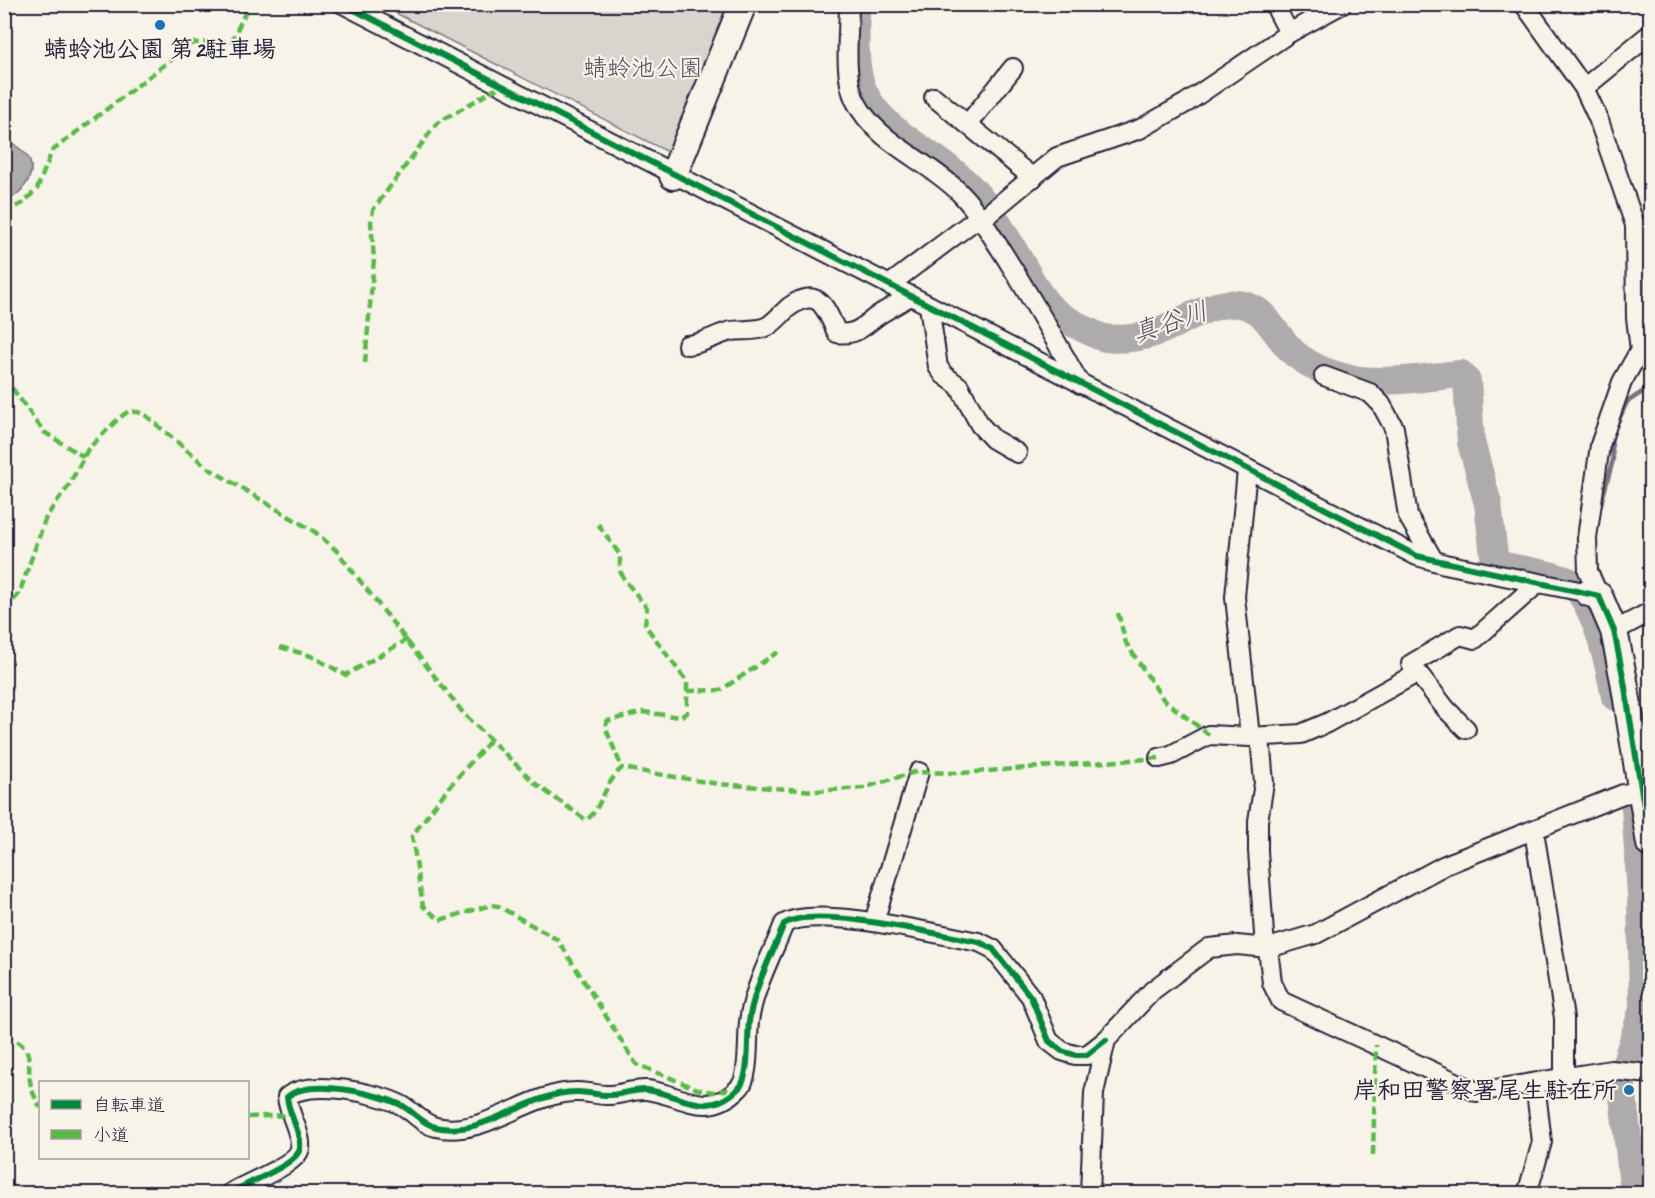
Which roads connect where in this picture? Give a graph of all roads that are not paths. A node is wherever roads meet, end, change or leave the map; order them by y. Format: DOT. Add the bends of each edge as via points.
graph roads {
  1 [pos="343,4"];
  2 [pos="743,4"];
  3 [pos="849,4"];
  4 [pos="1274,4"];
  5 [pos="1342,4"];
  6 [pos="1524,4"];
  7 [pos="1289,33"];
  8 [pos="1650,34"];
  9 [pos="1013,68"];
  10 [pos="1584,88"];
  11 [pos="934,96"];
  12 [pos="968,124"];
  13 [pos="673,176"];
  14 [pos="1033,178"];
  15 [pos="980,218"];
  16 [pos="1643,222"];
  17 [pos="889,285"];
  18 [pos="1644,291"];
  19 [pos="910,297"];
  20 [pos="929,306"];
  21 [pos="687,345"];
  22 [pos="1645,354"];
  23 [pos="1324,376"];
  24 [pos="1080,384"];
  25 [pos="1017,453"];
  26 [pos="1247,470"];
  27 [pos="1434,561"];
  28 [pos="1538,583"];
  29 [pos="1585,593"];
  30 [pos="1650,612"];
  31 [pos="1614,631"];
  32 [pos="1418,673"];
  33 [pos="1466,729"];
  34 [pos="1255,737"];
  35 [pos="1158,758"];
  36 [pos="919,772"];
  37 [pos="1642,791"];
  38 [pos="1534,831"];
  39 [pos="1650,844"];
  40 [pos="874,922"];
  41 [pos="1267,948"];
  42 [pos="1106,1040"];
  43 [pos="1650,1074"];
  44 [pos="1564,1078"];
  45 [pos="1535,1083"];
  46 [pos="230,1194"];
  47 [pos="1090,1194"];
  48 [pos="1527,1194"];
  1 -- 13 [label="street"];
  2 -- 13 [label="street"];
  3 -- 15 [label="street" via="848,64 854,98 869,121 957,190"];
  4 -- 7 [label="street"];
  5 -- 7 [label="street"];
  6 -- 10 [label="street"];
  7 -- 14 [label="street" via="1186,103 1140,129 1058,157"];
  8 -- 10 [label="street"];
  9 -- 12 [label="street"];
  10 -- 16 [label="street"];
  11 -- 12 [label="street"];
  12 -- 14 [label="street"];
  13 -- 17 [label="street"];
  14 -- 15 [label="street"];
  15 -- 17 [label="street"];
  15 -- 24 [label="street" via="1041,313"];
  16 -- 18 [label="street"];
  17 -- 19 [label="street"];
  18 -- 22 [label="street" via="1636,318"];
  19 -- 20 [label="street"];
  19 -- 21 [label="street" via="847,335 837,333 823,303 814,298 789,307 768,326 732,331 701,344"];
  20 -- 24 [label="street"];
  20 -- 25 [label="street" via="938,367 959,386 980,425 993,439"];
  22 -- 29 [label="street" via="1622,382 1600,445"];
  23 -- 27 [label="street" via="1370,393 1381,404 1394,428 1408,516"];
  24 -- 26 [label="street"];
  26 -- 27 [label="street"];
  26 -- 34 [label="street" via="1235,597"];
  27 -- 28 [label="street"];
  28 -- 29 [label="street"];
  28 -- 32 [label="street" via="1475,639 1460,635 1411,664"];
  29 -- 31 [label="street"];
  30 -- 31 [label="street"];
  31 -- 37 [label="street"];
  32 -- 33 [label="street"];
  32 -- 34 [label="street" via="1301,734"];
  34 -- 35 [label="street" via="1209,735"];
  34 -- 41 [label="street" via="1264,783 1258,851"];
  36 -- 40 [label="street"];
  37 -- 38 [label="street" via="1623,794"];
  37 -- 39 [label="street"];
  38 -- 41 [label="street" via="1445,865 1316,934"];
  38 -- 44 [label="street" via="1564,1018"];
  40 -- 42 [label="street" via="979,942 993,949 1032,997 1049,1041 1069,1053 1087,1055"];
  40 -- 46 [label="street" via="812,916 793,918 784,924 749,1019 745,1079 740,1088 718,1104 697,1104 644,1090 609,1095 575,1092 555,1095 471,1126 448,1128 433,1126 385,1098 336,1089 309,1090 287,1097 300,1148 296,1156"];
  41 -- 42 [label="street" via="1209,948 1153,990"];
  41 -- 45 [label="street" via="1272,983 1281,1001 1477,1092"];
  42 -- 47 [label="street" via="1094,1093"];
  43 -- 44 [label="street" via="1611,1070"];
  44 -- 45 [label="street"];
  45 -- 48 [label="street" via="1542,1142"];
}
